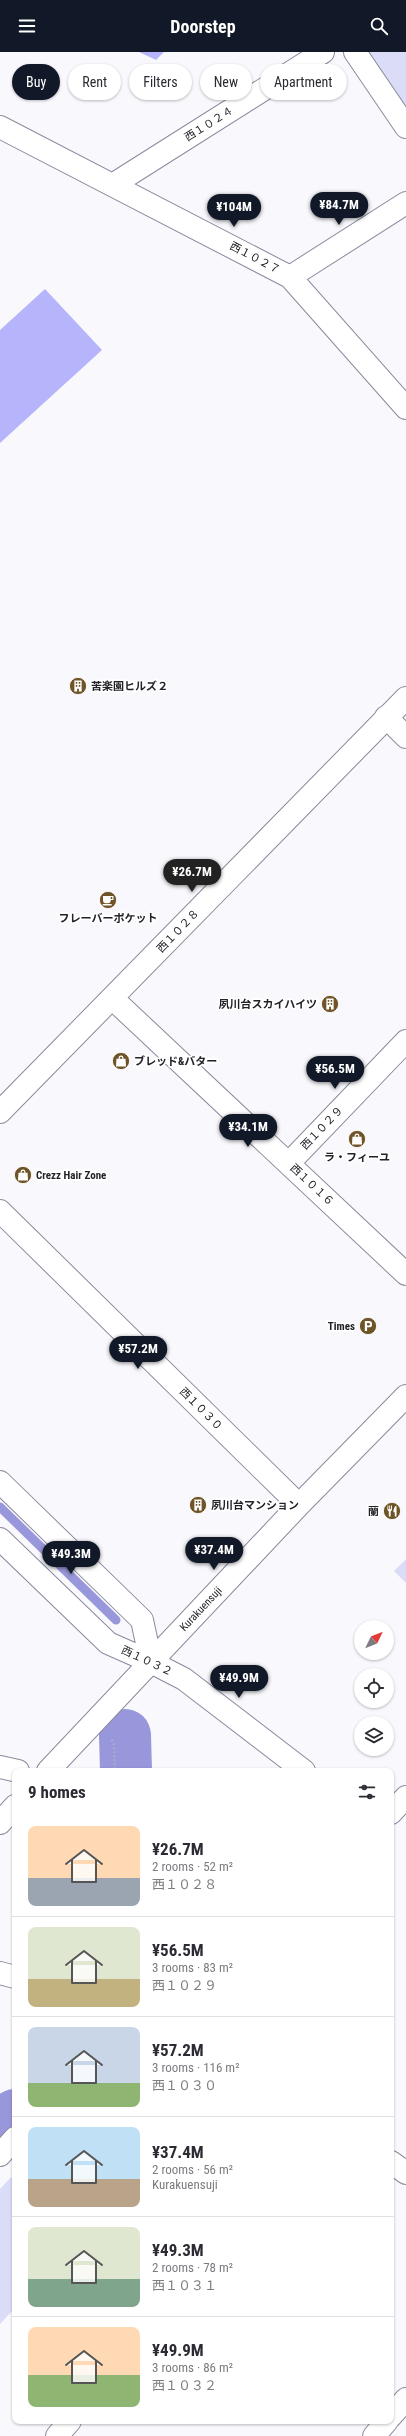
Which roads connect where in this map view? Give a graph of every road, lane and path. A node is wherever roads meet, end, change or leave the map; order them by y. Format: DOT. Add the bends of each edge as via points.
graph roads {
  1 [pos="323,52"];
  2 [pos="355,52"];
  3 [pos="0,127"];
  4 [pos="406,127"];
  5 [pos="114,184"];
  6 [pos="406,203"];
  7 [pos="290,277"];
  8 [pos="406,408"];
  9 [pos="406,698"];
  10 [pos="386,717"];
  11 [pos="406,737"];
  12 [pos="113,998"];
  13 [pos="406,1041"];
  14 [pos="0,1112"];
  15 [pos="289,1163"];
  16 [pos="0,1211"];
  17 [pos="406,1274"];
  18 [pos="406,1396"];
  19 [pos="0,1482"];
  20 [pos="299,1505"];
  21 [pos="0,1539"];
  22 [pos="152,1662"];
  23 [pos="111,1738"];
  24 [pos="0,1767"];
  25 [pos="51,1768"];
  26 [pos="115,1768"];
  27 [pos="300,1768"];
  28 [pos="12,1770"];
  29 [pos="406,1797"];
  30 [pos="12,1809"];
  31 [pos="394,1810"];
  32 [pos="0,1823"];
  33 [pos="0,1973"];
  34 [pos="12,1975"];
  35 [pos="12,2141"];
  36 [pos="0,2155"];
  37 [pos="394,2164"];
  38 [pos="406,2173"];
  39 [pos="406,2399"];
  40 [pos="394,2413"];
  41 [pos="67,2424"];
  42 [pos="384,2424"];
  43 [pos="57,2436"];
  44 [pos="374,2436"];
  1 -- 5 [label="street, 西１０２４"];
  2 -- 4 [label="street"];
  3 -- 5 [label="street, 西１０２７"];
  5 -- 7 [label="street, 西１０２７"];
  6 -- 7 [label="street"];
  7 -- 8 [label="street, 西１０２７"];
  9 -- 10 [label="street, 西１０２８"];
  10 -- 11 [label="street"];
  10 -- 12 [label="street, 西１０２８"];
  12 -- 14 [label="street, 西１０２８"];
  12 -- 15 [label="street, 西１０１６"];
  13 -- 15 [label="street, 西１０２９"];
  15 -- 17 [label="street, 西１０１６"];
  16 -- 20 [label="street, 西１０３０"];
  18 -- 20 [label="street, Kurakuensuji"];
  19 -- 22 [label="street" via="142,1620"];
  20 -- 22 [label="street, Kurakuensuji"];
  21 -- 22 [label="street, 西１０３２" via="108,1643"];
  22 -- 25 [label="street, Kurakuensuji"];
  22 -- 27 [label="street, 西１０３２" via="184,1679"];
  23 -- 26 [label="path" via="114,1745"];
  24 -- 28 [label="street"];
  29 -- 31 [label="street"];
  30 -- 32 [label="street"];
  33 -- 34 [label="street"];
  35 -- 36 [label="street"];
  37 -- 38 [label="street"];
  39 -- 40 [label="street"];
  41 -- 43 [label="street"];
  42 -- 44 [label="street"];
}
